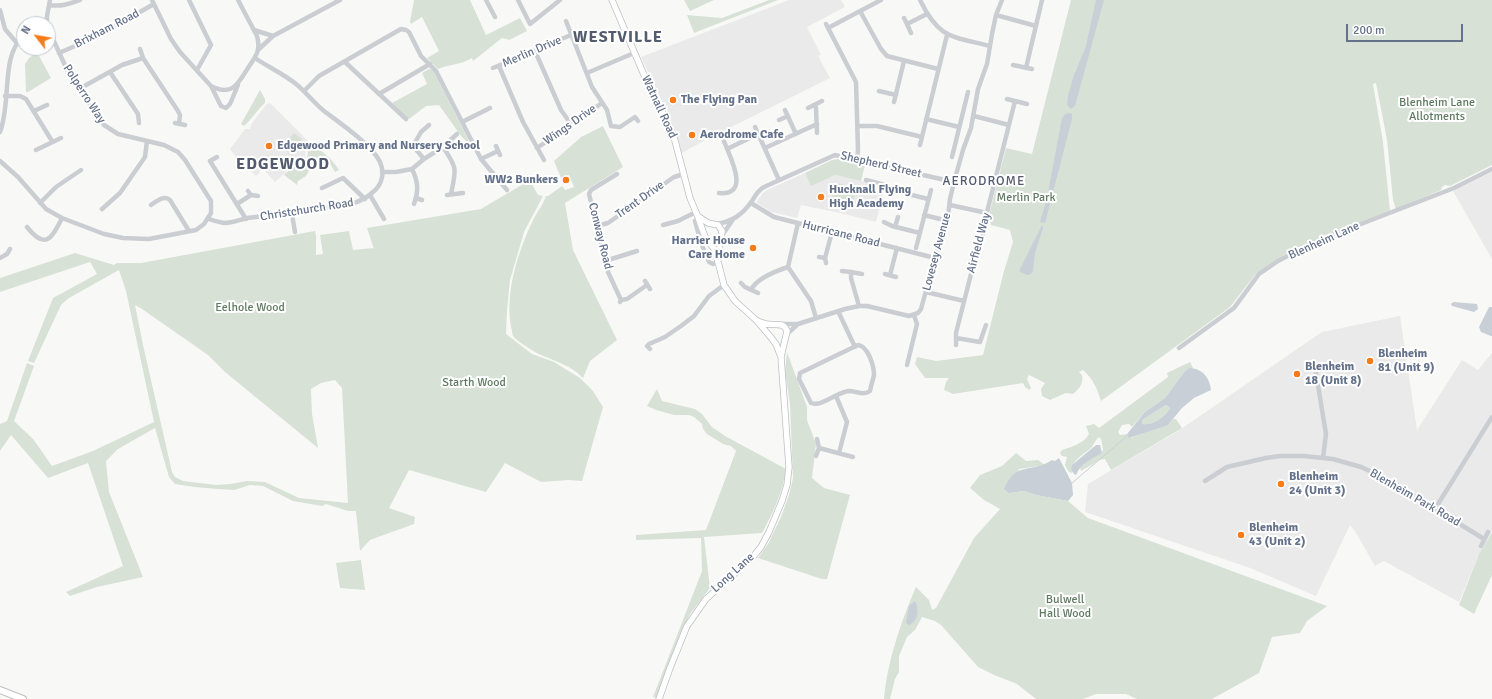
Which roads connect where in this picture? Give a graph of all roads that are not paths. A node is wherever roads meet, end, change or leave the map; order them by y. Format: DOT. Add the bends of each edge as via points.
graph roads {
  1 [pos="80,0"];
  2 [pos="189,0"];
  3 [pos="238,0"];
  4 [pos="340,0"];
  5 [pos="518,0"];
  6 [pos="560,0"];
  7 [pos="612,0"];
  8 [pos="881,0"];
  9 [pos="920,0"];
  10 [pos="1002,0"];
  11 [pos="1042,0"];
  12 [pos="484,1"];
  13 [pos="50,2"];
  14 [pos="153,2"];
  15 [pos="0,10"];
  16 [pos="860,11"];
  17 [pos="927,14"];
  18 [pos="493,15"];
  19 [pos="996,15"];
  20 [pos="47,16"];
  21 [pos="904,18"];
  22 [pos="565,21"];
  23 [pos="908,24"];
  24 [pos="1036,26"];
  25 [pos="254,30"];
  26 [pos="911,33"];
  27 [pos="571,35"];
  28 [pos="947,35"];
  29 [pos="273,36"];
  30 [pos="16,42"];
  31 [pos="56,46"];
  32 [pos="990,46"];
  33 [pos="140,49"];
  34 [pos="259,49"];
  35 [pos="535,50"];
  36 [pos="59,53"];
  37 [pos="634,53"];
  38 [pos="143,58"];
  39 [pos="255,58"];
  40 [pos="904,61"];
  41 [pos="344,62"];
  42 [pos="430,64"];
  43 [pos="1013,65"];
  44 [pos="499,66"];
  45 [pos="493,68"];
  46 [pos="1026,68"];
  47 [pos="938,69"];
  48 [pos="1032,69"];
  49 [pos="197,70"];
  50 [pos="110,72"];
  51 [pos="587,73"];
  52 [pos="238,85"];
  53 [pos="211,86"];
  54 [pos="79,89"];
  55 [pos="304,91"];
  56 [pos="879,91"];
  57 [pos="968,92"];
  58 [pos="379,94"];
  59 [pos="896,95"];
  60 [pos="5,96"];
  61 [pos="1007,99"];
  62 [pos="822,101"];
  63 [pos="1015,101"];
  64 [pos="602,102"];
  65 [pos="894,102"];
  66 [pos="47,104"];
  67 [pos="1027,104"];
  68 [pos="815,105"];
  69 [pos="490,108"];
  70 [pos="808,108"];
  71 [pos="785,110"];
  72 [pos="34,111"];
  73 [pos="788,116"];
  74 [pos="974,116"];
  75 [pos="638,117"];
  76 [pos="406,119"];
  77 [pos="926,119"];
  78 [pos="779,120"];
  79 [pos="462,122"];
  80 [pos="139,123"];
  81 [pos="2,124"];
  82 [pos="180,124"];
  83 [pos="571,124"];
  84 [pos="817,124"];
  85 [pos="1009,124"];
  86 [pos="429,125"];
  87 [pos="858,126"];
  88 [pos="755,127"];
  89 [pos="959,127"];
  90 [pos="0,132"];
  91 [pos="817,133"];
  92 [pos="458,134"];
  93 [pos="758,134"];
  94 [pos="796,134"];
  95 [pos="922,137"];
  96 [pos="61,138"];
  97 [pos="52,141"];
  98 [pos="147,141"];
  99 [pos="724,141"];
  100 [pos="920,145"];
  101 [pos="443,147"];
  102 [pos="537,148"];
  103 [pos="765,148"];
  104 [pos="726,149"];
  105 [pos="36,150"];
  106 [pos="498,151"];
  107 [pos="217,157"];
  108 [pos="952,157"];
  109 [pos="481,159"];
  110 [pos="857,159"];
  111 [pos="424,160"];
  112 [pos="544,160"];
  113 [pos="0,161"];
  114 [pos="412,169"];
  115 [pos="1492,169"];
  116 [pos="81,170"];
  117 [pos="382,172"];
  118 [pos="618,174"];
  119 [pos="684,174"];
  120 [pos="779,180"];
  121 [pos="866,180"];
  122 [pos="954,182"];
  123 [pos="322,188"];
  124 [pos="507,190"];
  125 [pos="930,190"];
  126 [pos="463,193"];
  127 [pos="719,193"];
  128 [pos="370,195"];
  129 [pos="258,196"];
  130 [pos="365,199"];
  131 [pos="928,199"];
  132 [pos="422,200"];
  133 [pos="40,203"];
  134 [pos="751,203"];
  135 [pos="237,204"];
  136 [pos="950,204"];
  137 [pos="152,205"];
  138 [pos="102,209"];
  139 [pos="987,213"];
  140 [pos="292,214"];
  141 [pos="924,215"];
  142 [pos="697,217"];
  143 [pos="898,217"];
  144 [pos="62,218"];
  145 [pos="209,219"];
  146 [pos="246,219"];
  147 [pos="384,219"];
  148 [pos="733,220"];
  149 [pos="948,221"];
  150 [pos="884,222"];
  151 [pos="798,223"];
  152 [pos="714,224"];
  153 [pos="663,225"];
  154 [pos="597,226"];
  155 [pos="27,227"];
  156 [pos="895,227"];
  157 [pos="189,231"];
  158 [pos="295,232"];
  159 [pos="832,232"];
  160 [pos="920,233"];
  161 [pos="704,234"];
  162 [pos="722,236"];
  163 [pos="710,242"];
  164 [pos="897,248"];
  165 [pos="916,248"];
  166 [pos="10,249"];
  167 [pos="637,251"];
  168 [pos="819,257"];
  169 [pos="0,258"];
  170 [pos="935,258"];
  171 [pos="718,260"];
  172 [pos="605,261"];
  173 [pos="788,267"];
  174 [pos="842,271"];
  175 [pos="852,272"];
  176 [pos="862,274"];
  177 [pos="896,277"];
  178 [pos="741,283"];
  179 [pos="647,285"];
  180 [pos="724,285"];
  181 [pos="751,290"];
  182 [pos="926,292"];
  183 [pos="758,293"];
  184 [pos="964,301"];
  185 [pos="859,306"];
  186 [pos="838,311"];
  187 [pos="685,315"];
  188 [pos="914,315"];
  189 [pos="816,318"];
  190 [pos="689,320"];
  191 [pos="756,320"];
  192 [pos="778,324"];
  193 [pos="798,324"];
  194 [pos="986,325"];
  195 [pos="786,336"];
  196 [pos="770,338"];
  197 [pos="956,338"];
  198 [pos="956,345"];
  199 [pos="855,347"];
  200 [pos="1179,348"];
  201 [pos="650,349"];
  202 [pos="781,357"];
  203 [pos="909,358"];
  204 [pos="915,359"];
  205 [pos="908,365"];
  206 [pos="1316,367"];
  207 [pos="781,371"];
  208 [pos="836,396"];
  209 [pos="1492,417"];
  210 [pos="817,439"];
  211 [pos="819,448"];
  212 [pos="839,453"];
  213 [pos="816,456"];
  214 [pos="853,457"];
  215 [pos="1323,458"];
  216 [pos="1205,481"];
  217 [pos="1435,509"];
  218 [pos="1488,532"];
  219 [pos="1484,539"];
  220 [pos="1481,546"];
  221 [pos="0,690"];
  222 [pos="23,699"];
  223 [pos="659,699"];
  1 -- 13 [label="street" via="58,6"];
  2 -- 49 [label="street" via="211,45"];
  3 -- 25 [label="street"];
  4 -- 29 [label="street"];
  5 -- 6 [label="street" via="530,24"];
  7 -- 37 [label="main road, Watnall Road"];
  8 -- 16 [label="street"];
  9 -- 17 [label="street"];
  10 -- 19 [label="street, Lovesey Avenue"];
  11 -- 24 [label="street"];
  12 -- 18 [label="street"];
  13 -- 20 [label="street"];
  14 -- 36 [label="street, Brixham Road" via="109,30"];
  14 -- 49 [label="street" via="171,39"];
  15 -- 30 [label="street" via="5,29"];
  16 -- 40 [label="street" via="883,53"];
  16 -- 87 [label="street" via="827,26 856,82"];
  17 -- 23 [label="street"];
  17 -- 28 [label="street"];
  19 -- 24 [label="street"];
  19 -- 32 [label="street, Lovesey Avenue"];
  21 -- 23 [label="street"];
  22 -- 27 [label="street"];
  23 -- 26 [label="street"];
  24 -- 46 [label="street"];
  25 -- 29 [label="street"];
  25 -- 34 [label="street"];
  27 -- 35 [label="street, Merlin Drive"];
  27 -- 51 [label="street"];
  28 -- 32 [label="street"];
  28 -- 47 [label="street"];
  29 -- 34 [label="street"];
  30 -- 60 [label="street" via="7,59"];
  31 -- 36 [label="street, Polperro Way"];
  32 -- 74 [label="street, Lovesey Avenue" via="987,64 974,102"];
  33 -- 38 [label="street"];
  34 -- 39 [label="street"];
  35 -- 44 [label="street, Merlin Drive"];
  35 -- 83 [label="street" via="561,110"];
  36 -- 54 [label="street, Polperro Way"];
  37 -- 51 [label="street"];
  37 -- 119 [label="main road, Watnall Road" via="670,125"];
  38 -- 50 [label="street"];
  38 -- 82 [label="street" via="178,111"];
  39 -- 52 [label="street"];
  39 -- 55 [label="street"];
  40 -- 47 [label="street"];
  40 -- 59 [label="street"];
  41 -- 42 [label="street" via="404,29 409,32 421,56"];
  41 -- 55 [label="street" via="319,76"];
  41 -- 58 [label="street"];
  42 -- 58 [label="street"];
  42 -- 79 [label="street"];
  43 -- 46 [label="street"];
  44 -- 45 [label="street, Merlin Drive"];
  44 -- 102 [label="street"];
  46 -- 48 [label="street"];
  47 -- 77 [label="street"];
  49 -- 53 [label="street"];
  50 -- 54 [label="street"];
  50 -- 80 [label="street" via="141,115"];
  51 -- 64 [label="street"];
  52 -- 53 [label="street" via="224,90"];
  52 -- 53 [label="street" via="226,108 221,106"];
  54 -- 98 [label="street, Polperro Way" via="109,130"];
  55 -- 117 [label="street" via="375,155"];
  56 -- 59 [label="street"];
  57 -- 89 [label="street"];
  58 -- 76 [label="street"];
  59 -- 65 [label="street"];
  60 -- 72 [label="street" via="26,98"];
  60 -- 81 [label="street" via="6,109"];
  61 -- 63 [label="street"];
  62 -- 68 [label="street"];
  63 -- 67 [label="street"];
  63 -- 85 [label="street, Airfield Way"];
  64 -- 75 [label="street" via="610,117 611,126 620,127"];
  64 -- 83 [label="street, Wings Drive"];
  66 -- 72 [label="street"];
  68 -- 70 [label="street"];
  68 -- 84 [label="street"];
  69 -- 79 [label="street"];
  71 -- 73 [label="street"];
  72 -- 97 [label="street"];
  73 -- 78 [label="street"];
  73 -- 94 [label="street"];
  74 -- 85 [label="street"];
  74 -- 122 [label="street, Lovesey Avenue"];
  77 -- 89 [label="street"];
  77 -- 95 [label="street"];
  79 -- 109 [label="street"];
  81 -- 90 [label="street"];
  83 -- 102 [label="street, Wings Drive"];
  84 -- 91 [label="street"];
  84 -- 94 [label="street"];
  85 -- 139 [label="street, Airfield Way"];
  86 -- 111 [label="street" via="427,130 421,132 413,146"];
  87 -- 95 [label="street" via="877,126"];
  87 -- 110 [label="street"];
  88 -- 93 [label="street"];
  89 -- 108 [label="street"];
  92 -- 101 [label="street"];
  93 -- 103 [label="street"];
  93 -- 104 [label="street"];
  94 -- 103 [label="street"];
  95 -- 100 [label="street"];
  96 -- 97 [label="street"];
  97 -- 105 [label="street"];
  98 -- 138 [label="street" via="145,157 128,186"];
  98 -- 145 [label="street, Polperro Way" via="170,147 182,156 211,201"];
  99 -- 104 [label="street"];
  101 -- 111 [label="street"];
  101 -- 126 [label="street" via="454,165 455,173 449,194"];
  102 -- 112 [label="street"];
  103 -- 120 [label="street"];
  104 -- 127 [label="street" via="736,172 736,182 729,192"];
  106 -- 109 [label="street"];
  107 -- 135 [label="street" via="210,161"];
  109 -- 124 [label="street"];
  110 -- 120 [label="street, Shepherd Street" via="839,154 830,156"];
  110 -- 122 [label="street, Shepherd Street"];
  111 -- 114 [label="street"];
  113 -- 133 [label="street"];
  114 -- 117 [label="street"];
  114 -- 132 [label="street" via="417,183 415,201"];
  115 -- 200 [label="street, Blenheim Lane" via="1454,188 1312,243 1278,261 1259,274 1234,308"];
  116 -- 133 [label="street" via="56,187"];
  117 -- 128 [label="street, Christchurch Road" via="380,184"];
  118 -- 154 [label="street, Conway Road" via="591,190 589,194"];
  119 -- 142 [label="main road, Watnall Road"];
  119 -- 154 [label="street, Trent Drive" via="674,177 608,223"];
  120 -- 134 [label="street, Shepherd Street" via="761,189"];
  121 -- 131 [label="street"];
  122 -- 136 [label="street, Lovesey Avenue"];
  123 -- 130 [label="street" via="343,178"];
  125 -- 131 [label="street"];
  128 -- 130 [label="street, Christchurch Road"];
  128 -- 147 [label="street"];
  129 -- 135 [label="street" via="250,193"];
  130 -- 140 [label="street, Christchurch Road" via="345,206 313,208"];
  131 -- 141 [label="street"];
  133 -- 144 [label="street"];
  134 -- 148 [label="street, Shepherd Street"];
  134 -- 151 [label="street, Hurricane Road" via="774,217"];
  135 -- 146 [label="street"];
  136 -- 139 [label="street"];
  136 -- 149 [label="street, Lovesey Avenue"];
  137 -- 157 [label="street" via="163,198 170,200"];
  139 -- 184 [label="street, Airfield Way"];
  140 -- 146 [label="street, Christchurch Road"];
  140 -- 158 [label="street"];
  141 -- 149 [label="street"];
  141 -- 160 [label="street"];
  142 -- 152 [label="main road"];
  142 -- 153 [label="street"];
  142 -- 161 [label="main road, Watnall Road"];
  142 -- 171 [label="street, Watnall Road" via="701,243 709,262 713,264"];
  143 -- 156 [label="street"];
  144 -- 155 [label="street" via="55,233 47,240 38,238"];
  144 -- 157 [label="street" via="104,234 124,238 149,239"];
  145 -- 146 [label="street, Christchurch Road" via="226,223"];
  145 -- 157 [label="street" via="200,228"];
  148 -- 152 [label="street, Shepherd Street"];
  148 -- 162 [label="street, Shepherd Street"];
  149 -- 170 [label="street, Lovesey Avenue"];
  150 -- 156 [label="street"];
  151 -- 159 [label="street, Hurricane Road"];
  151 -- 173 [label="street"];
  152 -- 161 [label="main road" via="706,227"];
  152 -- 162 [label="main road" via="721,228"];
  154 -- 172 [label="street, Conway Road"];
  156 -- 160 [label="street"];
  159 -- 164 [label="street, Hurricane Road"];
  159 -- 168 [label="street" via="826,260"];
  160 -- 165 [label="street"];
  161 -- 163 [label="main road, Watnall Road"];
  162 -- 163 [label="main road" via="716,242"];
  162 -- 171 [label="main road, Watnall Road"];
  163 -- 171 [label="main road, Watnall Road"];
  164 -- 170 [label="street, Hurricane Road"];
  164 -- 177 [label="street" via="888,274"];
  166 -- 169 [label="street"];
  167 -- 172 [label="street"];
  170 -- 182 [label="street, Lovesey Avenue"];
  171 -- 180 [label="main road, Watnall Road"];
  172 -- 179 [label="street, Conway Road" via="620,301"];
  173 -- 181 [label="street" via="755,283"];
  173 -- 189 [label="street" via="811,301"];
  174 -- 175 [label="street"];
  175 -- 176 [label="street"];
  175 -- 185 [label="street" via="851,278"];
  178 -- 181 [label="street"];
  180 -- 190 [label="street" via="709,296"];
  180 -- 191 [label="main road, Watnall Road" via="735,301"];
  181 -- 183 [label="street"];
  182 -- 184 [label="street"];
  182 -- 188 [label="street, Lovesey Avenue" via="921,309"];
  184 -- 197 [label="street, Airfield Way"];
  185 -- 186 [label="street"];
  185 -- 188 [label="street" via="904,316"];
  186 -- 189 [label="street"];
  186 -- 199 [label="street"];
  187 -- 190 [label="street"];
  188 -- 203 [label="street" via="917,324"];
  189 -- 193 [label="street"];
  190 -- 201 [label="street" via="665,337 651,342 647,346"];
  191 -- 192 [label="main road, Watnall Road" via="768,325"];
  191 -- 196 [label="main road, Watnall Road"];
  192 -- 193 [label="street"];
  192 -- 195 [label="main road" via="786,329"];
  192 -- 196 [label="main road" via="770,328"];
  193 -- 195 [label="street"];
  194 -- 197 [label="street" via="982,340 978,343"];
  195 -- 196 [label="main road" via="778,342"];
  195 -- 202 [label="main road, Watnall Road"];
  196 -- 202 [label="main road, Watnall Road" via="776,344"];
  197 -- 198 [label="street, Airfield Way"];
  199 -- 208 [label="street" via="858,345 865,348 873,366 874,377 870,391 863,394 847,391"];
  199 -- 208 [label="street" via="802,371 798,376 811,403 818,404"];
  202 -- 207 [label="main road, Watnall Road"];
  203 -- 204 [label="street"];
  203 -- 205 [label="street"];
  206 -- 215 [label="street" via="1326,434"];
  207 -- 223 [label="main road, Long Lane" via="789,467 782,501 769,532 752,558 714,590 687,626"];
  208 -- 212 [label="street" via="847,422"];
  209 -- 217 [label="street"];
  210 -- 211 [label="street"];
  211 -- 212 [label="street"];
  211 -- 213 [label="street"];
  212 -- 214 [label="street"];
  215 -- 216 [label="street, Blenheim Park Road" via="1266,458 1227,467"];
  215 -- 217 [label="street, Blenheim Park Road" via="1369,470"];
  217 -- 219 [label="street, Blenheim Park Road"];
  218 -- 219 [label="street"];
  219 -- 220 [label="street"];
  221 -- 222 [label="highway"];
}
